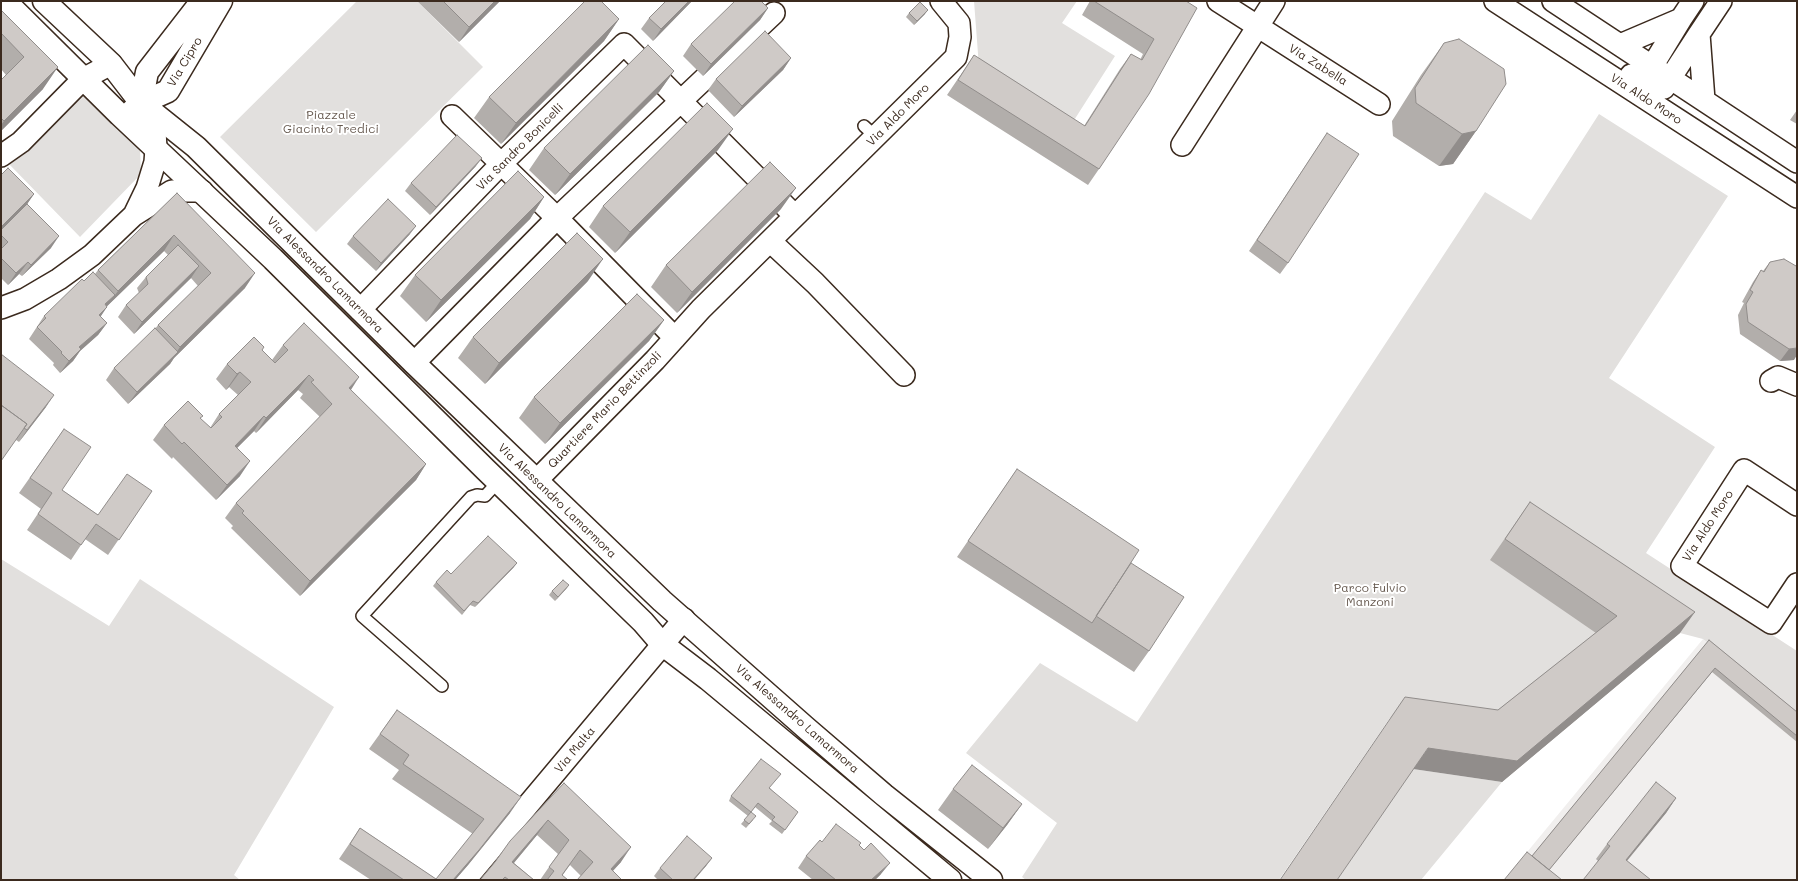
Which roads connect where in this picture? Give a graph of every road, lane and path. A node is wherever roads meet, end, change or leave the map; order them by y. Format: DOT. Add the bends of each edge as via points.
graph roads {
  1 [pos="5,1"];
  2 [pos="44,1"];
  3 [pos="202,1"];
  4 [pos="221,1"];
  5 [pos="941,1"];
  6 [pos="1218,1"];
  7 [pos="1274,1"];
  8 [pos="1495,1"];
  9 [pos="1553,1"];
  10 [pos="1693,1"];
  11 [pos="1721,1"];
  12 [pos="774,13"];
  13 [pos="1681,19"];
  14 [pos="1257,26"];
  15 [pos="1699,34"];
  16 [pos="1620,45"];
  17 [pos="111,64"];
  18 [pos="147,72"];
  19 [pos="74,78"];
  20 [pos="1670,79"];
  21 [pos="1645,81"];
  22 [pos="1704,100"];
  23 [pos="681,102"];
  24 [pos="141,103"];
  25 [pos="1379,104"];
  26 [pos="120,115"];
  27 [pos="452,116"];
  28 [pos="1182,145"];
  29 [pos="156,149"];
  30 [pos="1,156"];
  31 [pos="1797,162"];
  32 [pos="502,163"];
  33 [pos="202,191"];
  34 [pos="1797,197"];
  35 [pos="134,215"];
  36 [pos="795,216"];
  37 [pos="558,218"];
  38 [pos="770,241"];
  39 [pos="1,308"];
  40 [pos="360,310"];
  41 [pos="675,338"];
  42 [pos="414,363"];
  43 [pos="904,375"];
  44 [pos="1771,381"];
  45 [pos="1797,385"];
  46 [pos="536,481"];
  47 [pos="498,482"];
  48 [pos="1797,505"];
  49 [pos="1797,584"];
  50 [pos="684,620"];
  51 [pos="662,644"];
  52 [pos="442,686"];
  53 [pos="465,880"];
  54 [pos="950,880"];
  55 [pos="991,880"];
  1 -- 19 [label="main road, Via Alessandro Lamarmora"];
  2 -- 17 [label="main road, Via Alessandro Lamarmora"];
  3 -- 18 [label="main road, Via Cipro"];
  4 -- 24 [label="main road, Via Cipro" via="168,91"];
  5 -- 36 [label="street, Via Aldo Moro" via="959,23 960,37 956,57 870,131"];
  6 -- 14 [label="street, Via Zabella"];
  7 -- 14 [label="street"];
  8 -- 21 [label="street, Via Aldo Moro" via="1549,36"];
  9 -- 16 [label="street, Via Aldo Moro"];
  10 -- 13 [label="street"];
  11 -- 15 [label="street"];
  12 -- 23 [label="street"];
  13 -- 16 [label="street"];
  13 -- 21 [label="street"];
  14 -- 25 [label="street, Via Zabella"];
  14 -- 28 [label="street"];
  15 -- 20 [label="street"];
  15 -- 22 [label="street"];
  16 -- 21 [label="street, Via Aldo Moro"];
  17 -- 18 [label="main road"];
  17 -- 19 [label="street"];
  17 -- 24 [label="main road, Via Alessandro Lamarmora"];
  18 -- 24 [label="main road, Via Cipro"];
  19 -- 26 [label="main road, Via Alessandro Lamarmora"];
  19 -- 30 [label="street" via="21,142"];
  20 -- 21 [label="street, Via Aldo Moro"];
  20 -- 22 [label="street, Via Aldo Moro"];
  21 -- 34 [label="street, Via Aldo Moro"];
  22 -- 31 [label="street, Via Aldo Moro"];
  23 -- 32 [label="street, Via Sandro Bonicelli" via="624,44"];
  23 -- 36 [label="street"];
  23 -- 37 [label="street"];
  24 -- 26 [label="main road" via="130,112"];
  24 -- 29 [label="street" via="155,130"];
  24 -- 40 [label="main road, Via Alessandro Lamarmora" via="196,147"];
  26 -- 29 [label="main road, Via Alessandro Lamarmora"];
  27 -- 32 [label="street"];
  29 -- 33 [label="main road, Via Alessandro Lamarmora"];
  29 -- 35 [label="street" via="147,188"];
  32 -- 37 [label="street"];
  32 -- 40 [label="street, Via Sandro Bonicelli"];
  33 -- 35 [label="street" via="172,191"];
  33 -- 47 [label="main road, Via Alessandro Lamarmora"];
  35 -- 39 [label="street" via="92,255 59,279 25,299"];
  36 -- 38 [label="street, Quartiere Mario Bettinzoli"];
  37 -- 41 [label="street"];
  37 -- 42 [label="street"];
  38 -- 41 [label="street, Quartiere Mario Bettinzoli"];
  38 -- 43 [label="street"];
  40 -- 42 [label="main road, Via Alessandro Lamarmora"];
  41 -- 46 [label="street, Quartiere Mario Bettinzoli"];
  42 -- 46 [label="main road, Via Alessandro Lamarmora"];
  44 -- 45 [label="street" via="1778,377"];
  46 -- 50 [label="main road, Via Alessandro Lamarmora"];
  47 -- 51 [label="main road, Via Alessandro Lamarmora" via="643,622"];
  47 -- 52 [label="lane" via="484,496 471,497 362,616"];
  48 -- 49 [label="street, Via Aldo Moro" via="1744,470 1682,566 1771,624"];
  50 -- 51 [label="street, Via Malta"];
  50 -- 55 [label="main road, Via Alessandro Lamarmora" via="854,769"];
  51 -- 53 [label="street, Via Malta" via="643,670"];
  51 -- 54 [label="main road, Via Alessandro Lamarmora" via="708,679"];
}
